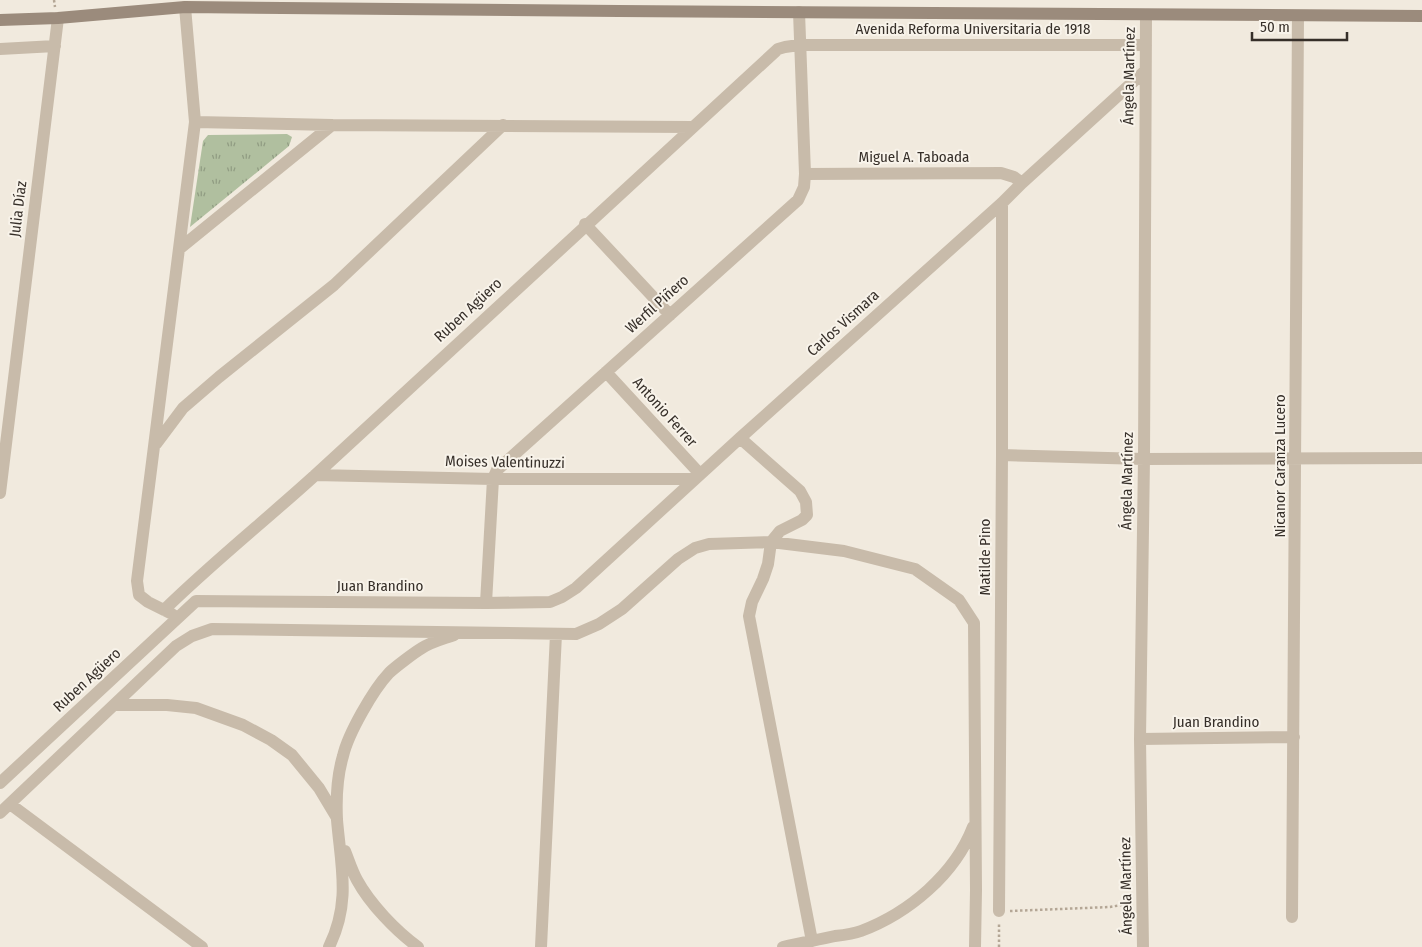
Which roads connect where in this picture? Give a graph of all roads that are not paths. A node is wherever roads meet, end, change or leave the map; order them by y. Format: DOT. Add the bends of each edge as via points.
graph roads {
  1 [pos="185,7"];
  2 [pos="799,12"];
  3 [pos="1146,15"];
  4 [pos="1298,16"];
  5 [pos="1422,16"];
  6 [pos="58,18"];
  7 [pos="0,20"];
  8 [pos="1146,45"];
  9 [pos="55,46"];
  10 [pos="799,46"];
  11 [pos="0,49"];
  12 [pos="1145,71"];
  13 [pos="195,122"];
  14 [pos="332,125"];
  15 [pos="503,125"];
  16 [pos="692,127"];
  17 [pos="805,174"];
  18 [pos="1022,183"];
  19 [pos="1002,203"];
  20 [pos="585,224"];
  21 [pos="179,249"];
  22 [pos="670,315"];
  23 [pos="606,372"];
  24 [pos="740,438"];
  25 [pos="155,445"];
  26 [pos="1002,454"];
  27 [pos="1422,458"];
  28 [pos="1144,459"];
  29 [pos="1296,459"];
  30 [pos="315,475"];
  31 [pos="697,477"];
  32 [pos="493,479"];
  33 [pos="0,489"];
  34 [pos="771,542"];
  35 [pos="562,597"];
  36 [pos="196,601"];
  37 [pos="486,603"];
  38 [pos="164,610"];
  39 [pos="179,618"];
  40 [pos="460,632"];
  41 [pos="556,634"];
  42 [pos="114,705"];
  43 [pos="1294,737"];
  44 [pos="1140,739"];
  45 [pos="0,783"];
  46 [pos="10,804"];
  47 [pos="0,813"];
  48 [pos="337,818"];
  49 [pos="976,820"];
  50 [pos="339,838"];
  51 [pos="999,911"];
  52 [pos="1292,916"];
  53 [pos="812,941"];
  54 [pos="202,947"];
  55 [pos="329,947"];
  56 [pos="418,947"];
  57 [pos="541,947"];
  58 [pos="783,947"];
  59 [pos="975,947"];
  60 [pos="1143,947"];
  1 -- 2 [label="main road, Avenida Reforma Universitaria de 1918"];
  1 -- 6 [label="main road, Avenida Reforma Universitaria de 1918"];
  1 -- 13 [label="street"];
  2 -- 3 [label="main road, Avenida Reforma Universitaria de 1918"];
  2 -- 10 [label="street, Werfil Piñero"];
  3 -- 4 [label="main road, Avenida Reforma Universitaria de 1918"];
  3 -- 8 [label="street, Ángela Martínez"];
  4 -- 5 [label="main road, Avenida Reforma Universitaria de 1918"];
  4 -- 29 [label="street, Nicanor Caranza Lucero"];
  6 -- 7 [label="main road, Avenida Reforma Universitaria de 1918"];
  6 -- 9 [label="street, Julia Díaz"];
  8 -- 10 [label="street, Avenida Reforma Universitaria de 1918"];
  8 -- 12 [label="street, Ángela Martínez"];
  9 -- 11 [label="street"];
  9 -- 33 [label="street, Julia Díaz"];
  10 -- 16 [label="street, Ruben Agüero" via="778,49"];
  10 -- 17 [label="street, Werfil Piñero"];
  12 -- 18 [label="street, Carlos Vismara"];
  12 -- 28 [label="street, Ángela Martínez"];
  13 -- 14 [label="street"];
  13 -- 21 [label="street"];
  14 -- 15 [label="street"];
  14 -- 21 [label="street"];
  15 -- 16 [label="street"];
  15 -- 25 [label="street" via="334,285 183,408"];
  16 -- 20 [label="street, Ruben Agüero"];
  17 -- 18 [label="street, Miguel A. Taboada" via="1001,173"];
  17 -- 22 [label="street, Werfil Piñero" via="798,200"];
  18 -- 19 [label="street, Carlos Vismara"];
  19 -- 24 [label="street, Carlos Vismara"];
  19 -- 26 [label="street, Matilde Pino"];
  20 -- 22 [label="street"];
  20 -- 30 [label="street, Ruben Agüero"];
  21 -- 25 [label="street"];
  22 -- 23 [label="street, Werfil Piñero"];
  23 -- 31 [label="street, Antonio Ferrer"];
  23 -- 32 [label="street, Werfil Piñero" via="498,470"];
  24 -- 31 [label="street, Carlos Vismara"];
  24 -- 34 [label="street" via="800,492 806,502 807,515 780,531"];
  25 -- 38 [label="street" via="137,581 139,595"];
  26 -- 28 [label="street"];
  26 -- 51 [label="street, Matilde Pino"];
  27 -- 29 [label="street"];
  28 -- 29 [label="street"];
  28 -- 44 [label="street, Ángela Martínez"];
  29 -- 43 [label="street, Nicanor Caranza Lucero"];
  30 -- 32 [label="street, Moises Valentinuzzi"];
  30 -- 38 [label="street, Ruben Agüero"];
  31 -- 32 [label="street, Moises Valentinuzzi"];
  31 -- 35 [label="street, Carlos Vismara" via="576,588"];
  32 -- 37 [label="street"];
  34 -- 41 [label="street" via="709,544 695,548 622,609 599,624 576,634"];
  34 -- 49 [label="street" via="844,551 915,569 960,600 974,623"];
  34 -- 53 [label="street" via="768,564 749,616"];
  35 -- 37 [label="street, Juan Brandino" via="550,602"];
  36 -- 37 [label="street, Juan Brandino"];
  36 -- 39 [label="street, Ruben Agüero"];
  38 -- 39 [label="street"];
  39 -- 45 [label="street, Ruben Agüero"];
  40 -- 41 [label="street"];
  40 -- 42 [label="street" via="212,629 176,646"];
  40 -- 48 [label="street" via="422,648 389,673 366,705 343,754"];
  41 -- 57 [label="street"];
  42 -- 46 [label="street"];
  42 -- 48 [label="street" via="196,708 243,725 292,756 319,788"];
  43 -- 44 [label="street, Juan Brandino"];
  43 -- 52 [label="street, Nicanor Caranza Lucero"];
  44 -- 60 [label="street, Ángela Martínez"];
  46 -- 47 [label="street"];
  46 -- 54 [label="street"];
  48 -- 50 [label="street"];
  49 -- 53 [label="street" via="958,857 911,904 860,931"];
  49 -- 59 [label="street"];
  50 -- 55 [label="street" via="344,876 342,912"];
  50 -- 56 [label="street" via="369,898"];
  53 -- 58 [label="street"];
}
